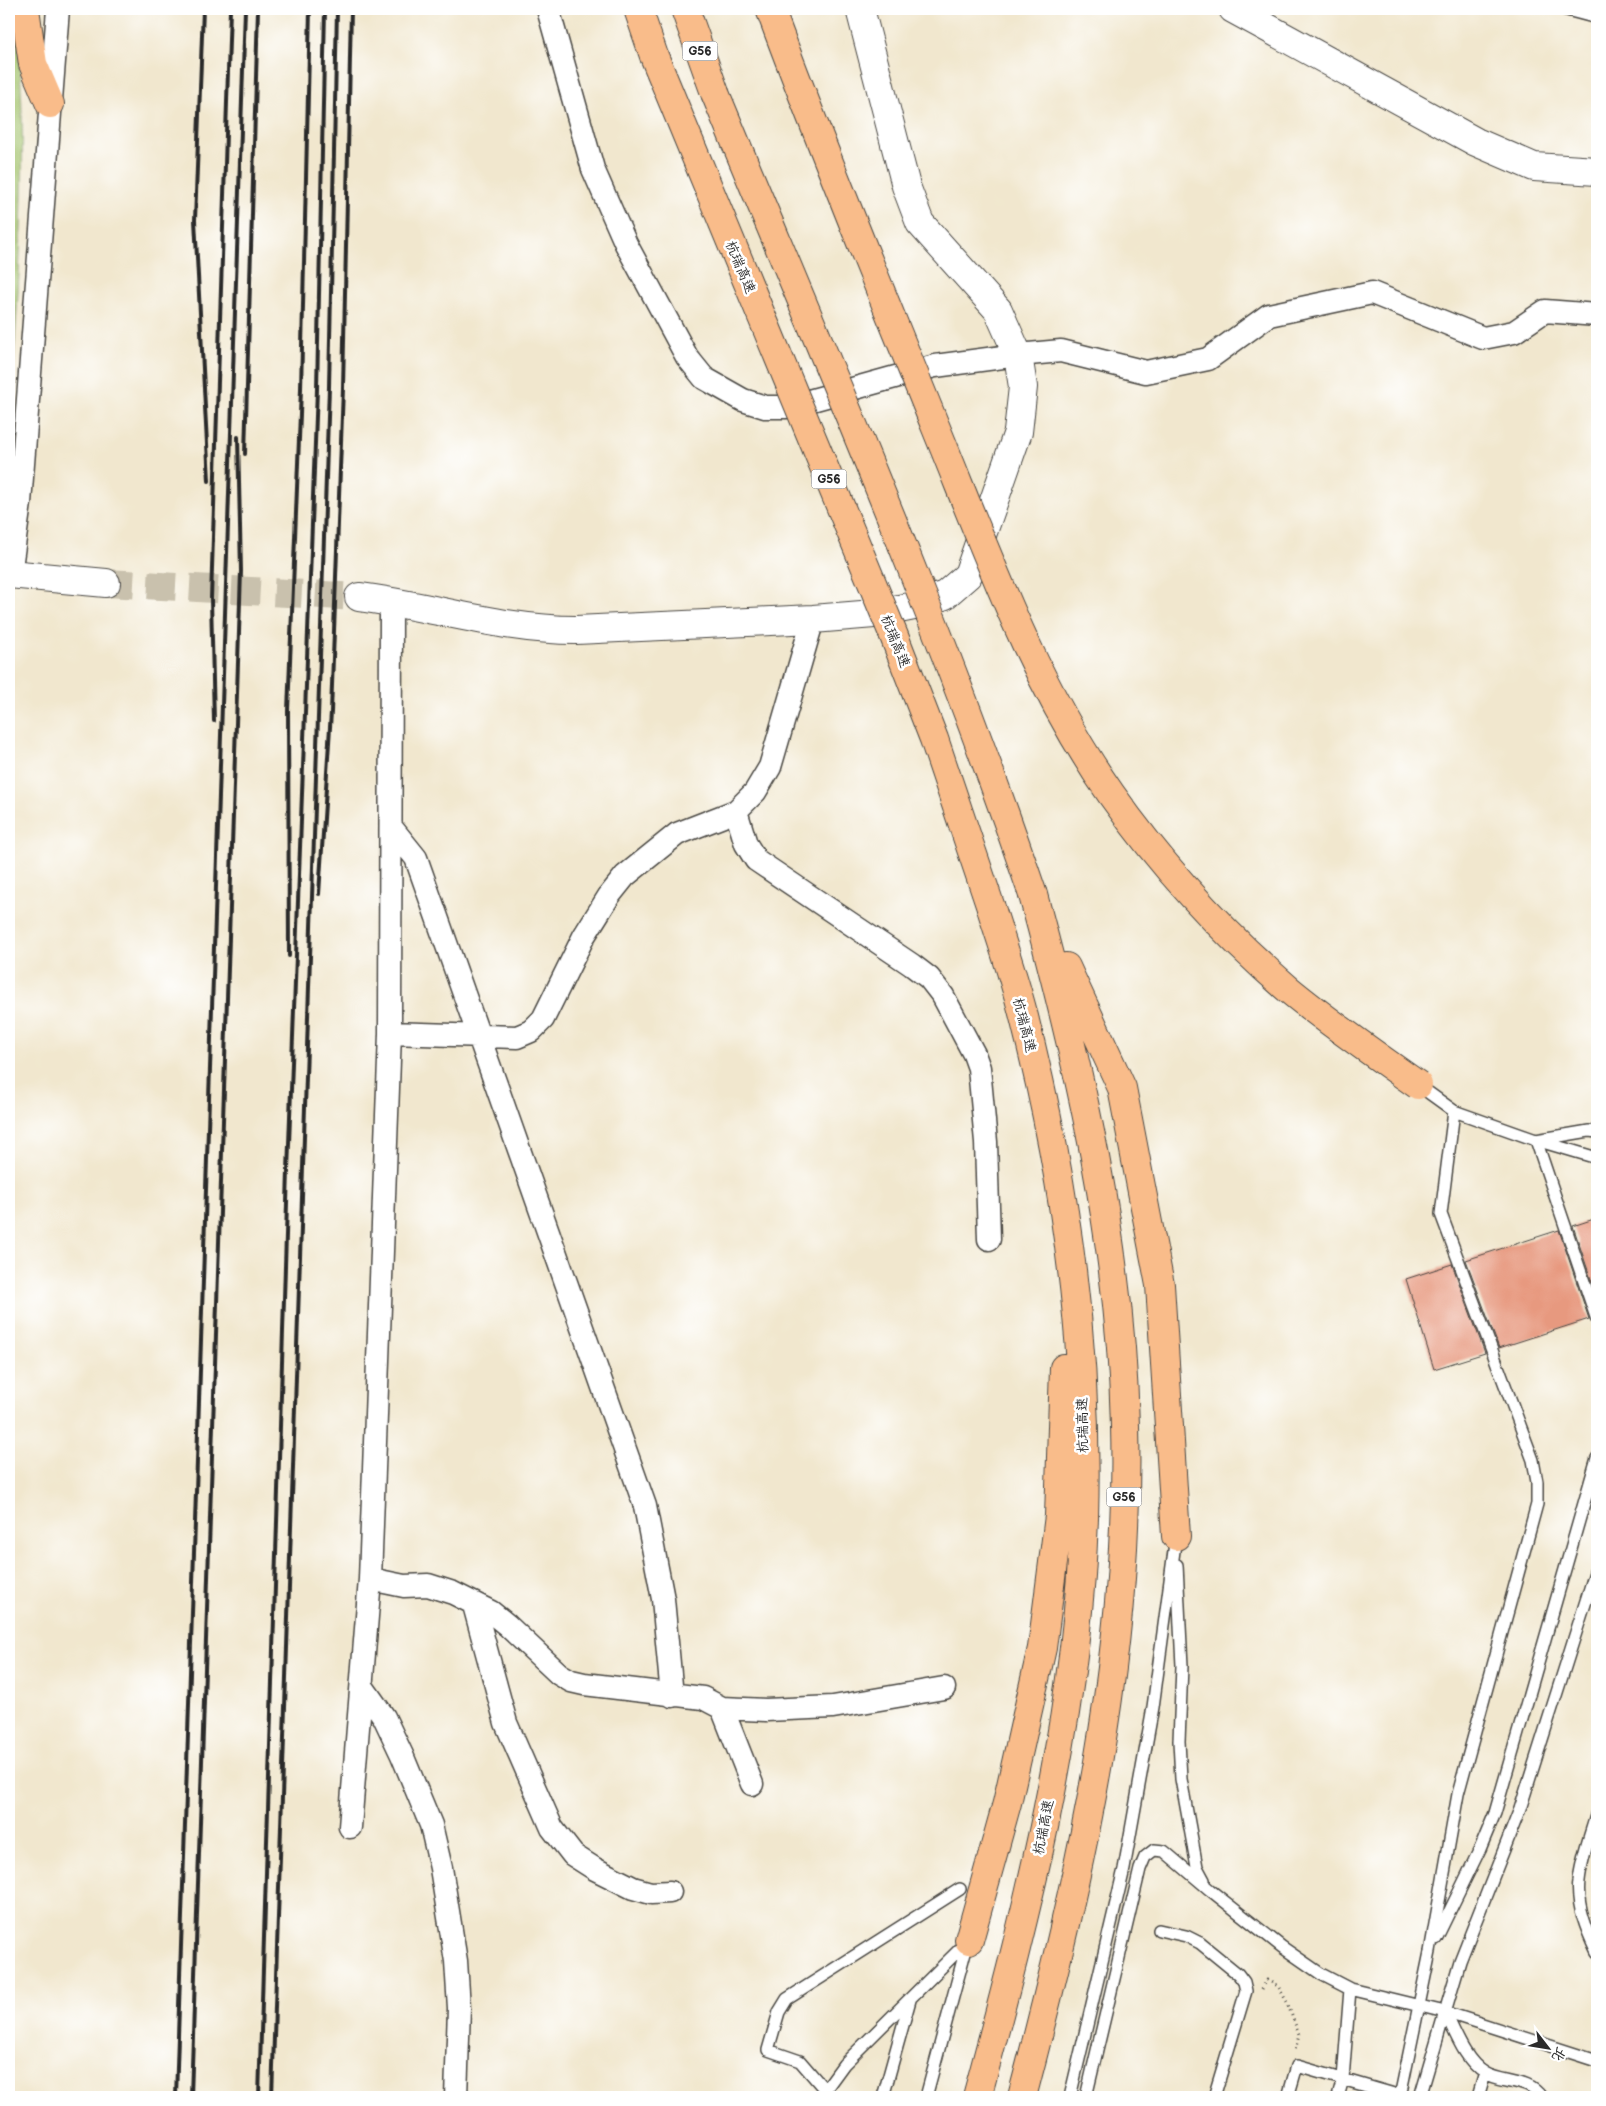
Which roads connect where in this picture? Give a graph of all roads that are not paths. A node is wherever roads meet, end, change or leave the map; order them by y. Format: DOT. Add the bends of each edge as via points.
graph roads {
  1 [pos="25,9"];
  2 [pos="58,9"];
  3 [pos="548,9"];
  4 [pos="638,9"];
  5 [pos="685,9"];
  6 [pos="770,9"];
  7 [pos="860,9"];
  8 [pos="1233,9"];
  9 [pos="1563,9"];
  10 [pos="1597,18"];
  11 [pos="50,104"];
  12 [pos="1597,171"];
  13 [pos="1597,314"];
  14 [pos="1018,355"];
  15 [pos="10,574"];
  16 [pos="106,583"];
  17 [pos="359,597"];
  18 [pos="391,601"];
  19 [pos="813,619"];
  20 [pos="736,811"];
  21 [pos="391,826"];
  22 [pos="1033,895"];
  23 [pos="390,1033"];
  24 [pos="478,1036"];
  25 [pos="1418,1085"];
  26 [pos="1454,1111"];
  27 [pos="1597,1132"];
  28 [pos="1536,1140"];
  29 [pos="1597,1158"];
  30 [pos="1065,1220"];
  31 [pos="988,1238"];
  32 [pos="1597,1320"];
  33 [pos="1597,1458"];
  34 [pos="1176,1536"];
  35 [pos="1597,1566"];
  36 [pos="370,1580"];
  37 [pos="474,1605"];
  38 [pos="362,1686"];
  39 [pos="944,1688"];
  40 [pos="672,1696"];
  41 [pos="722,1708"];
  42 [pos="752,1784"];
  43 [pos="1597,1812"];
  44 [pos="350,1827"];
  45 [pos="960,1889"];
  46 [pos="1210,1890"];
  47 [pos="670,1892"];
  48 [pos="1159,1930"];
  49 [pos="969,1940"];
  50 [pos="1430,1952"];
  51 [pos="1597,1952"];
  52 [pos="1350,1989"];
  53 [pos="910,1998"];
  54 [pos="1420,2005"];
  55 [pos="1445,2012"];
  56 [pos="1597,2061"];
  57 [pos="1485,2073"];
  58 [pos="1343,2079"];
  59 [pos="824,2093"];
  60 [pos="1400,2096"];
  61 [pos="456,2097"];
  62 [pos="883,2097"];
  63 [pos="926,2097"];
  64 [pos="977,2097"];
  65 [pos="1022,2097"];
  66 [pos="1070,2097"];
  67 [pos="1086,2097"];
  68 [pos="1214,2097"];
  69 [pos="1288,2097"];
  70 [pos="1338,2097"];
  71 [pos="1420,2097"];
  72 [pos="1478,2097"];
  73 [pos="1540,2097"];
  1 -- 11 [label="highway" via="33,64"];
  2 -- 11 [label="street"];
  3 -- 14 [label="street" via="593,169 626,244 687,357 704,378 743,400 765,407 787,407 935,366"];
  4 -- 30 [label="highway, 杭瑞高速 / G56, bridge" via="654,56 934,739 1022,1012 1047,1116"];
  5 -- 22 [label="highway, G56, bridge" via="716,93 971,717"];
  6 -- 25 [label="highway, bridge" via="984,545 1040,673 1073,735 1142,836 1212,916 1288,988"];
  7 -- 14 [label="street" via="906,186 920,223 998,310"];
  8 -- 12 [label="street" via="1492,149 1534,168"];
  9 -- 10 [label="lane"];
  11 -- 15 [label="street" via="20,503"];
  13 -- 14 [label="street" via="1545,311 1514,332 1483,338 1372,293 1269,315 1208,360 1146,372 1061,351"];
  14 -- 19 [label="street" via="1023,387 1018,432 968,575 945,594 914,606 874,614"];
  15 -- 16 [label="street"];
  17 -- 18 [label="street"];
  18 -- 19 [label="street" via="544,630"];
  18 -- 21 [label="street"];
  19 -- 20 [label="street" via="770,767 755,792"];
  20 -- 24 [label="street" via="677,834 625,876 584,936 543,1019 531,1031 517,1037"];
  20 -- 31 [label="street" via="746,844 756,860 912,965 929,978 943,996 979,1068 986,1142"];
  21 -- 23 [label="street"];
  21 -- 24 [label="street" via="416,858"];
  22 -- 34 [label="highway" via="1122,1088 1160,1285"];
  22 -- 65 [label="highway, G56" via="1063,1004 1096,1157 1119,1325 1126,1426 1124,1533 1117,1630 1100,1761 1074,1887"];
  23 -- 24 [label="street"];
  23 -- 36 [label="street"];
  24 -- 40 [label="street" via="645,1506 662,1599"];
  25 -- 26 [label="lane"];
  26 -- 28 [label="lane"];
  26 -- 50 [label="lane" via="1441,1214 1533,1460 1537,1504 1458,1794"];
  27 -- 28 [label="lane"];
  28 -- 29 [label="lane"];
  28 -- 32 [label="lane"];
  30 -- 49 [label="highway" via="1059,1516 1043,1638 1007,1803"];
  30 -- 64 [label="highway, 杭瑞高速 / G56" via="1083,1410 1084,1519 1076,1626 1061,1741 1033,1878"];
  33 -- 50 [label="lane" via="1495,1813"];
  34 -- 46 [label="lane" via="1182,1666 1180,1779 1197,1867"];
  34 -- 66 [label="lane" via="1153,1707 1124,1869"];
  35 -- 55 [label="lane" via="1520,1809 1460,1961"];
  36 -- 37 [label="street" via="404,1586 428,1585 453,1593"];
  36 -- 38 [label="street"];
  37 -- 40 [label="street" via="491,1612 559,1674 571,1681"];
  37 -- 47 [label="street" via="506,1723 552,1828 573,1855 595,1869 633,1888 652,1893"];
  38 -- 44 [label="street"];
  38 -- 61 [label="street" via="384,1717 402,1756 431,1825 442,1868 456,1961 459,2008"];
  39 -- 41 [label="street" via="833,1708"];
  40 -- 41 [label="street" via="703,1698"];
  41 -- 42 [label="street"];
  43 -- 51 [label="lane" via="1578,1881 1588,1935"];
  45 -- 59 [label="lane" via="787,1999 779,2012 768,2050 800,2062"];
  46 -- 52 [label="lane" via="1282,1947"];
  46 -- 67 [label="lane" via="1164,1851 1154,1850 1145,1857"];
  48 -- 68 [label="lane" via="1200,1943 1244,1982 1246,1991"];
  49 -- 53 [label="lane"];
  49 -- 63 [label="lane"];
  50 -- 54 [label="lane"];
  52 -- 54 [label="lane"];
  52 -- 58 [label="lane"];
  53 -- 59 [label="lane" via="844,2064"];
  53 -- 62 [label="lane"];
  54 -- 55 [label="lane"];
  54 -- 60 [label="lane"];
  55 -- 56 [label="lane"];
  55 -- 57 [label="lane" via="1465,2053"];
  55 -- 71 [label="lane"];
  57 -- 72 [label="lane"];
  57 -- 73 [label="lane" via="1533,2088"];
  58 -- 60 [label="lane"];
  58 -- 69 [label="lane" via="1297,2066"];
  58 -- 70 [label="lane"];
}
